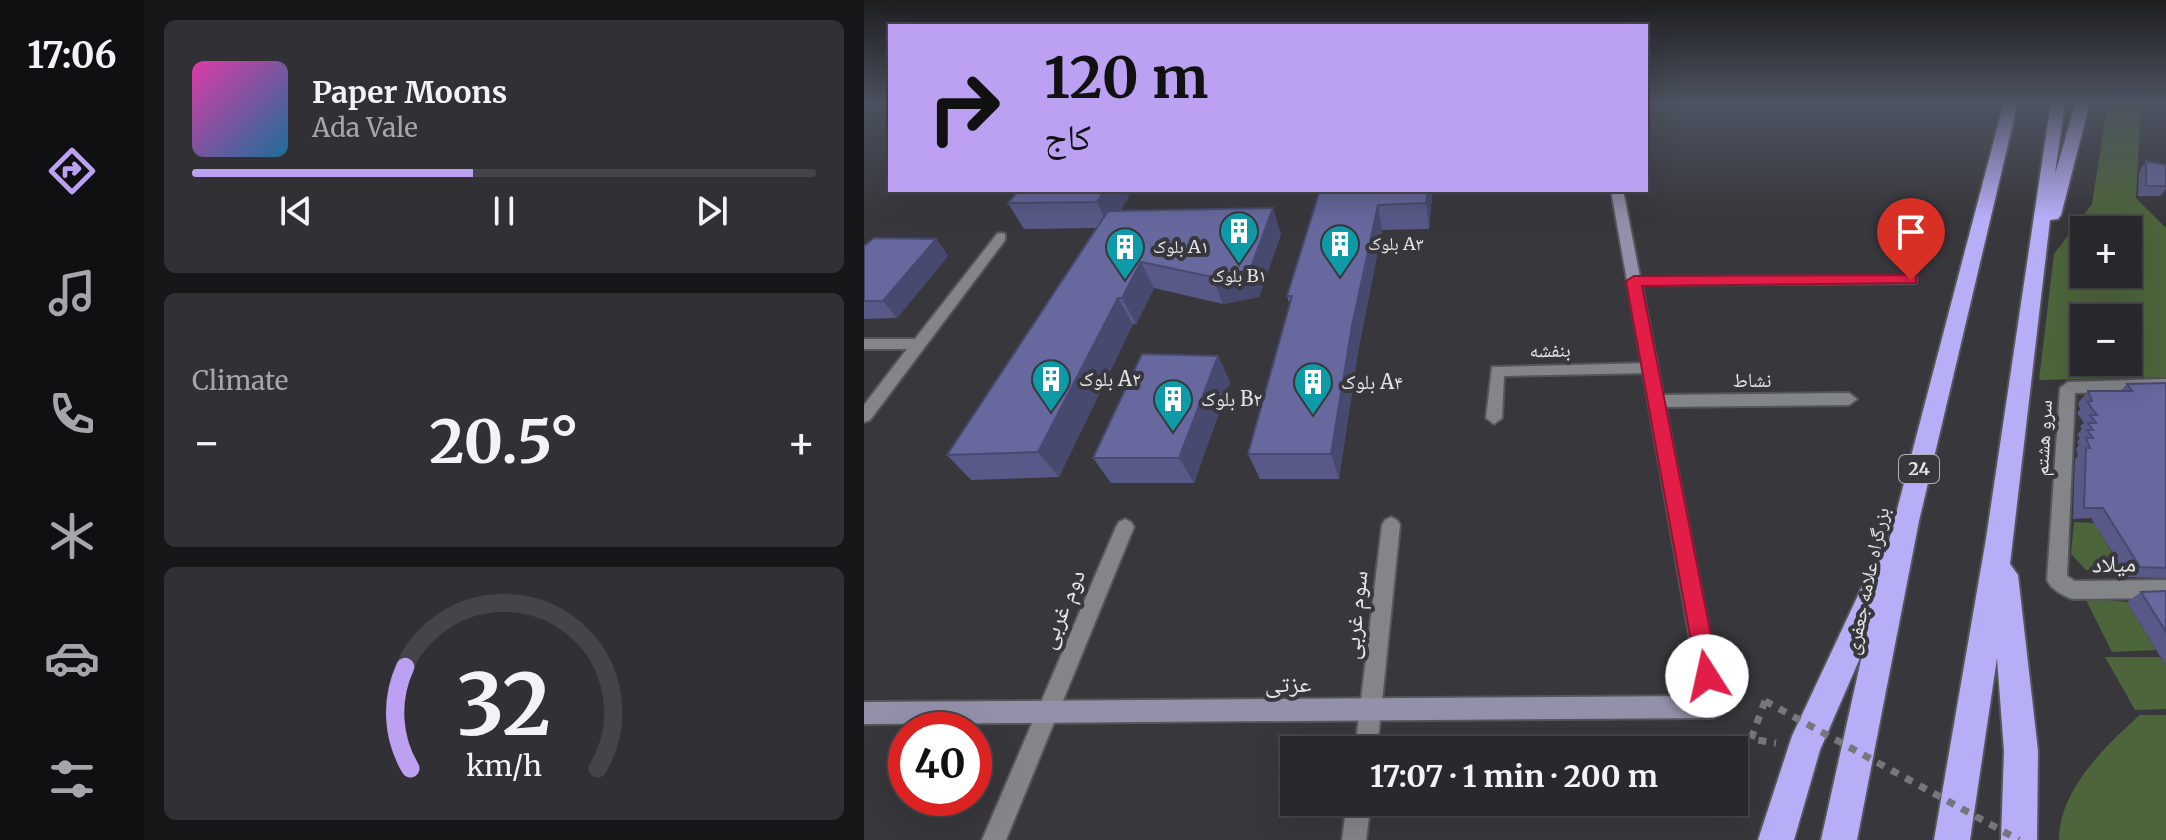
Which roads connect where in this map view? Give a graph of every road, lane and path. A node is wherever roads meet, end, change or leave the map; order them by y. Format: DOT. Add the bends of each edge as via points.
graph roads {
  1 [pos="2001,141"];
  2 [pos="2051,141"];
  3 [pos="2073,141"];
  4 [pos="1617,192"];
  5 [pos="1001,237"];
  6 [pos="2035,263"];
  7 [pos="1911,280"];
  8 [pos="1634,281"];
  9 [pos="864,344"];
  10 [pos="919,344"];
  11 [pos="1650,368"];
  12 [pos="2166,385"];
  13 [pos="1849,399"];
  14 [pos="1656,401"];
  15 [pos="864,416"];
  16 [pos="1494,418"];
  17 [pos="1906,521"];
  18 [pos="1391,525"];
  19 [pos="1125,527"];
  20 [pos="2000,539"];
  21 [pos="2063,586"];
  22 [pos="2166,589"];
  23 [pos="1372,710"];
  24 [pos="1047,711"];
  25 [pos="864,713"];
  26 [pos="1368,736"];
  27 [pos="1751,739"];
  28 [pos="1357,816"];
  29 [pos="994,840"];
  30 [pos="1354,840"];
  31 [pos="1776,840"];
  32 [pos="1839,840"];
  33 [pos="1952,840"];
  34 [pos="2019,840"];
  1 -- 17 [label="highway, بزرگراه علامه جعفری / 24"];
  2 -- 6 [label="highway"];
  3 -- 6 [label="highway"];
  4 -- 8 [label="street"];
  5 -- 10 [label="street"];
  6 -- 20 [label="highway"];
  7 -- 8 [label="street"];
  8 -- 11 [label="street"];
  9 -- 10 [label="street"];
  10 -- 15 [label="street"];
  11 -- 14 [label="street"];
  11 -- 16 [label="street, بنفشه" via="1497,371"];
  12 -- 21 [label="street, سرو هشتم" via="2068,388 2057,580"];
  13 -- 14 [label="street, نشاط"];
  14 -- 23 [label="street, عزتی" via="1713,707"];
  17 -- 31 [label="highway" via="1804,748"];
  17 -- 32 [label="highway, بزرگراه علامه جعفری / 24"];
  18 -- 23 [label="street, سوم غربی"];
  19 -- 24 [label="street, دوم غربی"];
  20 -- 33 [label="highway"];
  20 -- 34 [label="highway" via="2021,751"];
  21 -- 22 [label="street, میلاد"];
  23 -- 24 [label="street, عزتی"];
  23 -- 26 [label="street, سوم غربی"];
  24 -- 25 [label="street, عزتی"];
  24 -- 29 [label="street, دوم غربی"];
  27 -- 34 [label="path, bridge" via="1765,701"];
  28 -- 30 [label="street"];
}
